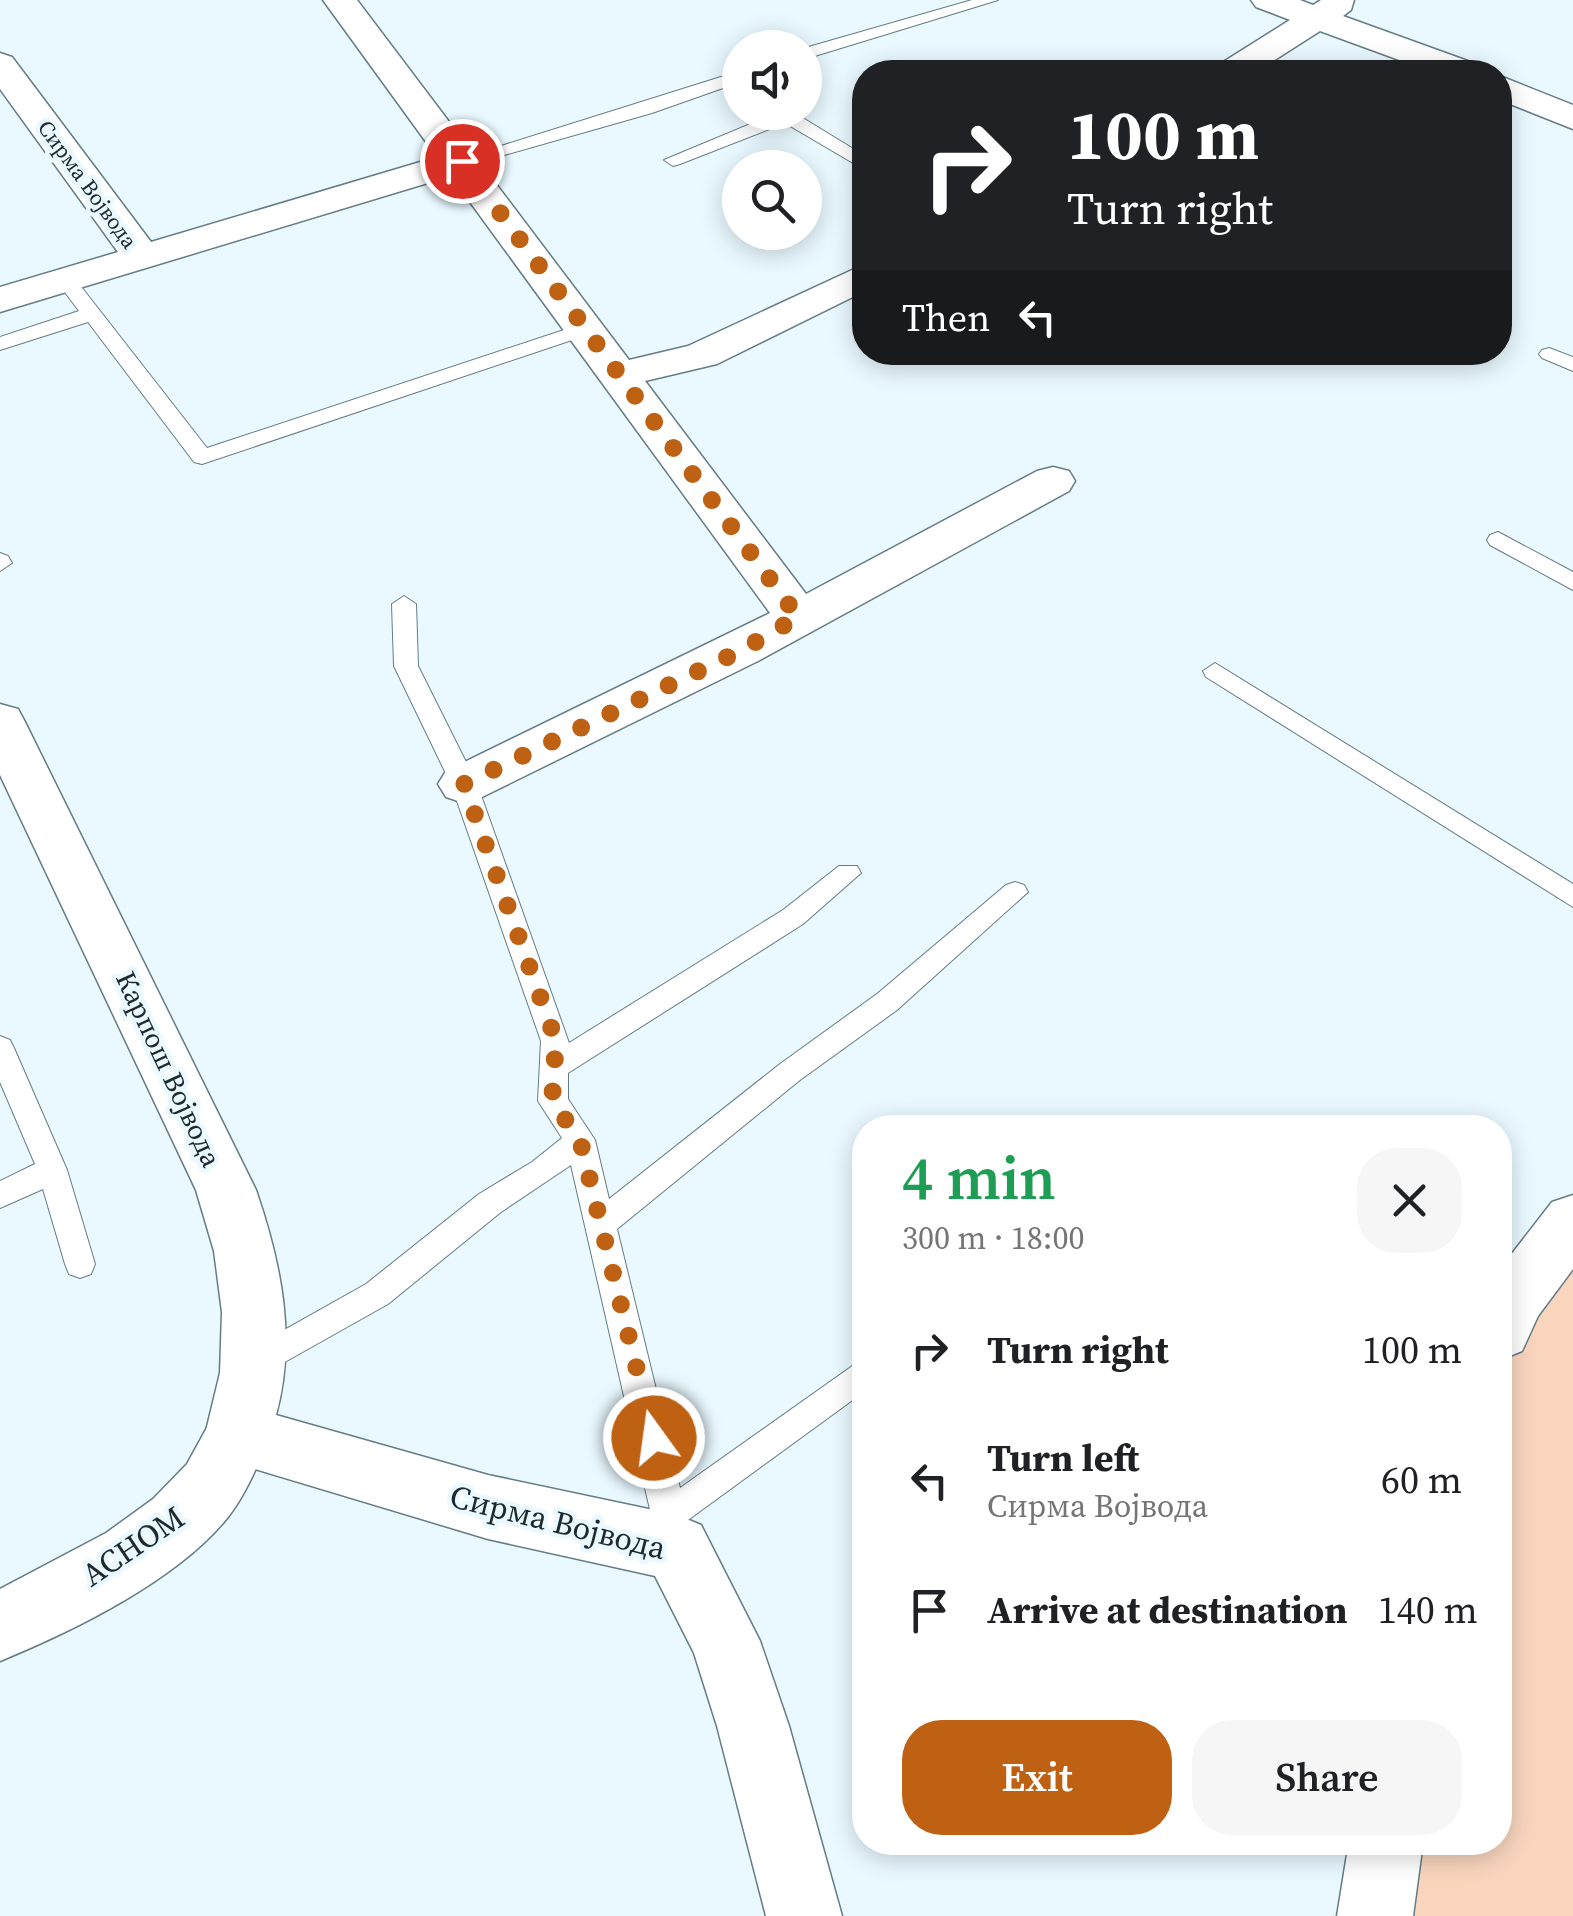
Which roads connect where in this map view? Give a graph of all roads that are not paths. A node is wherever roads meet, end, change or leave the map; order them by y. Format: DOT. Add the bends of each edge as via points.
graph roads {
  1 [pos="340,0"];
  2 [pos="990,0"];
  3 [pos="1268,0"];
  4 [pos="1330,9"];
  5 [pos="822,49"];
  6 [pos="1251,60"];
  7 [pos="1438,60"];
  8 [pos="0,64"];
  9 [pos="722,82"];
  10 [pos="1512,92"];
  11 [pos="1573,118"];
  12 [pos="852,156"];
  13 [pos="674,160"];
  14 [pos="462,161"];
  15 [pos="140,255"];
  16 [pos="65,279"];
  17 [pos="852,282"];
  18 [pos="0,300"];
  19 [pos="92,314"];
  20 [pos="586,329"];
  21 [pos="0,344"];
  22 [pos="1549,354"];
  23 [pos="1573,364"];
  24 [pos="620,375"];
  25 [pos="1052,481"];
  26 [pos="1498,540"];
  27 [pos="1573,582"];
  28 [pos="404,604"];
  29 [pos="798,617"];
  30 [pos="1215,671"];
  31 [pos="0,722"];
  32 [pos="464,784"];
  33 [pos="848,874"];
  34 [pos="1015,892"];
  35 [pos="1573,897"];
  36 [pos="0,1048"];
  37 [pos="554,1067"];
  38 [pos="580,1140"];
  39 [pos="52,1170"];
  40 [pos="0,1195"];
  41 [pos="1573,1220"];
  42 [pos="601,1224"];
  43 [pos="80,1264"];
  44 [pos="1512,1306"];
  45 [pos="256,1362"];
  46 [pos="852,1382"];
  47 [pos="238,1436"];
  48 [pos="673,1531"];
  49 [pos="0,1626"];
  50 [pos="1384,1855"];
  51 [pos="804,1916"];
  52 [pos="1375,1916"];
  1 -- 14 [label="street"];
  2 -- 5 [label="lane"];
  3 -- 4 [label="street"];
  4 -- 6 [label="street"];
  4 -- 7 [label="street"];
  8 -- 15 [label="street, Сирма Војвода"];
  9 -- 14 [label="lane"];
  10 -- 11 [label="street"];
  12 -- 13 [label="lane" via="786,116"];
  14 -- 15 [label="street"];
  14 -- 20 [label="street"];
  15 -- 16 [label="street"];
  16 -- 18 [label="street"];
  16 -- 19 [label="lane"];
  17 -- 24 [label="street" via="702,355"];
  19 -- 20 [label="lane" via="202,457"];
  19 -- 21 [label="lane"];
  20 -- 24 [label="street"];
  22 -- 23 [label="lane"];
  24 -- 29 [label="street"];
  25 -- 29 [label="street"];
  26 -- 27 [label="lane"];
  28 -- 32 [label="lane" via="406,666"];
  29 -- 32 [label="street"];
  30 -- 35 [label="lane"];
  31 -- 45 [label="street, Карпош Војвода" via="226,1190 250,1278"];
  32 -- 37 [label="lane" via="556,1041"];
  33 -- 37 [label="lane" via="793,917"];
  34 -- 42 [label="lane" via="887,1002"];
  36 -- 39 [label="lane"];
  37 -- 38 [label="lane" via="552,1101"];
  38 -- 42 [label="lane"];
  38 -- 45 [label="lane" via="377,1294"];
  39 -- 40 [label="lane"];
  39 -- 43 [label="lane"];
  41 -- 44 [label="street"];
  42 -- 48 [label="lane"];
  45 -- 47 [label="street, Карпош Војвода"];
  46 -- 48 [label="lane" via="716,1483"];
  47 -- 48 [label="street, Сирма Војвода" via="488,1507"];
  47 -- 49 [label="street, АСНОМ" via="200,1500 165,1532"];
  48 -- 51 [label="street, Сирма Војвода" via="725,1641"];
  50 -- 52 [label="street"];
}
